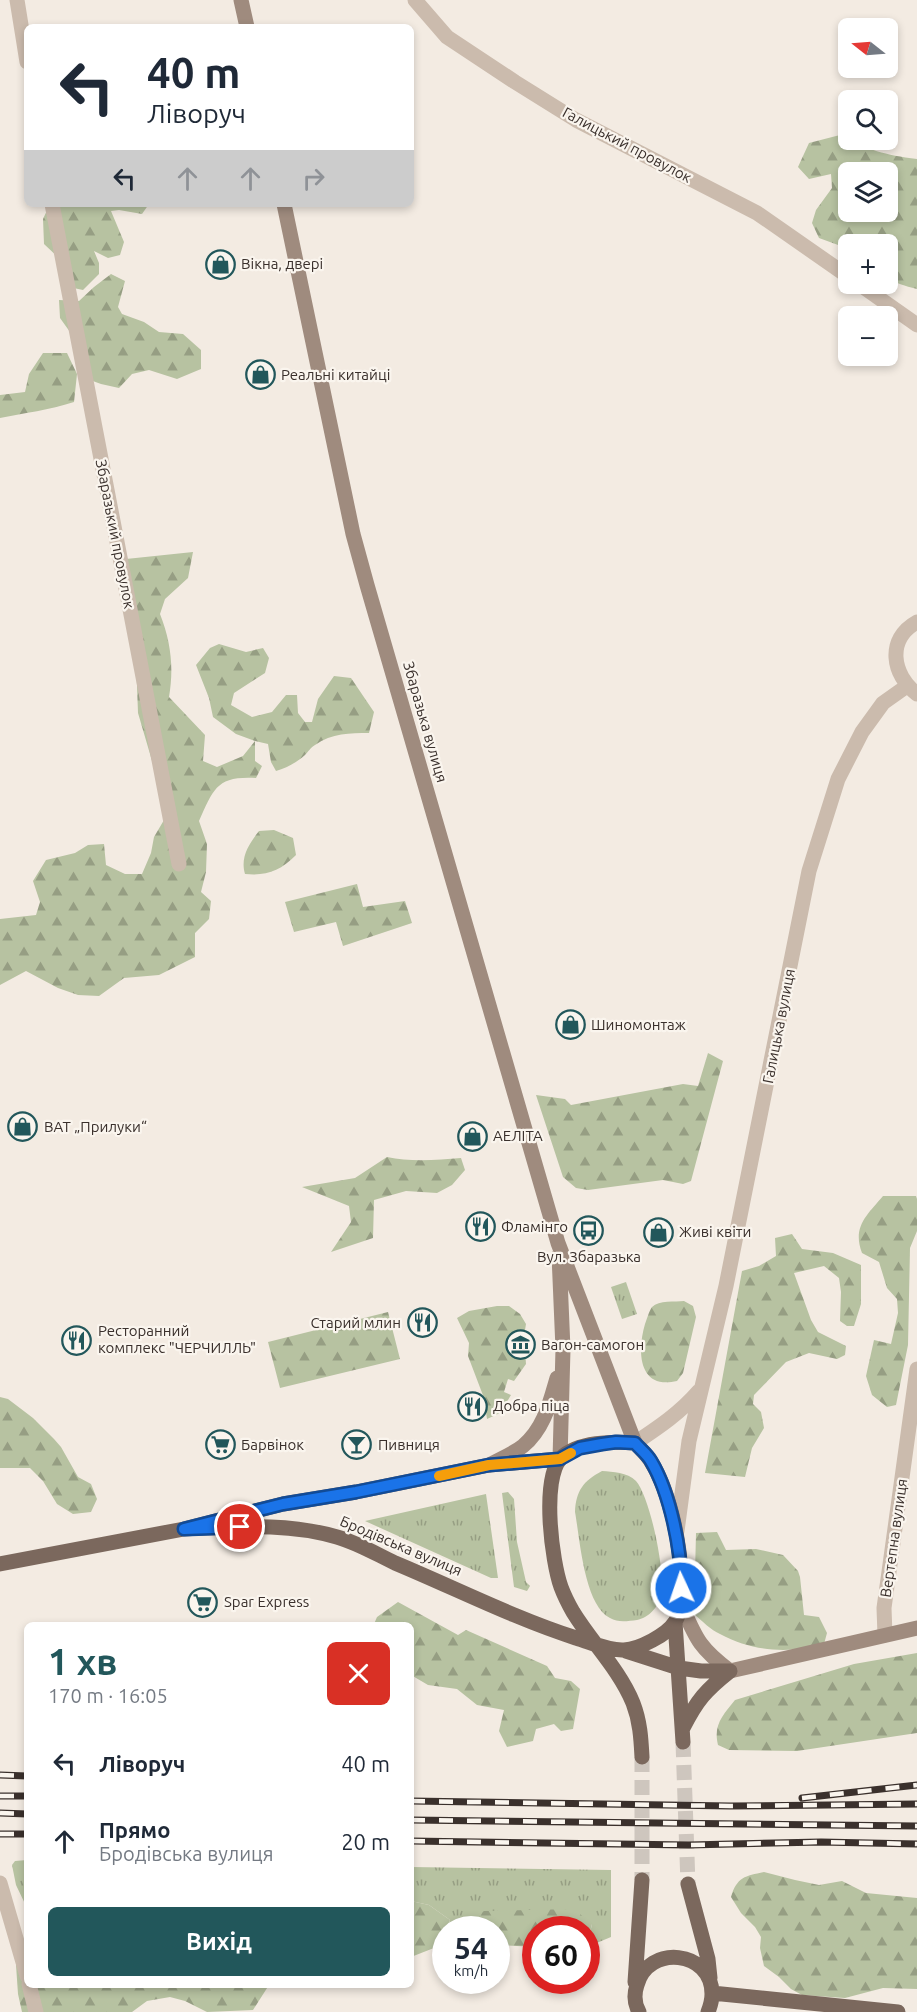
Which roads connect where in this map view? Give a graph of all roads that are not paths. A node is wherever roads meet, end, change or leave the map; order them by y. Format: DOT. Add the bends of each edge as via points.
graph roads {
  1 [pos="16,0"];
  2 [pos="242,0"];
  3 [pos="415,0"];
  4 [pos="246,24"];
  5 [pos="24,45"];
  6 [pos="53,207"];
  7 [pos="285,207"];
  8 [pos="838,269"];
  9 [pos="873,294"];
  10 [pos="917,325"];
  11 [pos="917,622"];
  12 [pos="912,690"];
  13 [pos="179,864"];
  14 [pos="558,1244"];
  15 [pos="563,1360"];
  16 [pos="917,1369"];
  17 [pos="701,1389"];
  18 [pos="635,1443"];
  19 [pos="560,1459"];
  20 [pos="489,1465"];
  21 [pos="184,1529"];
  22 [pos="676,1537"];
  23 [pos="0,1564"];
  24 [pos="680,1602"];
  25 [pos="675,1622"];
  26 [pos="917,1628"];
  27 [pos="885,1635"];
  28 [pos="595,1644"];
  29 [pos="623,1650"];
  30 [pos="679,1668"];
  31 [pos="730,1671"];
  32 [pos="642,1757"];
  33 [pos="642,1880"];
  34 [pos="0,1883"];
  35 [pos="688,1884"];
  36 [pos="24,1966"];
  37 [pos="30,1988"];
  38 [pos="635,1992"];
  39 [pos="712,1993"];
  40 [pos="36,2012"];
  41 [pos="631,2012"];
  42 [pos="639,2012"];
  43 [pos="709,2012"];
  44 [pos="716,2012"];
  45 [pos="898,2012"];
  1 -- 5 [label="street"];
  2 -- 4 [label="main road"];
  3 -- 8 [label="street, Галицький провулок" via="447,36 515,82 576,120 757,213"];
  6 -- 13 [label="street, Збаразький провулок"];
  7 -- 14 [label="main road, Збаразька вулиця" via="353,534"];
  9 -- 10 [label="street"];
  11 -- 12 [label="street, Галицька вулиця" via="903,634 897,646 899,675"];
  12 -- 17 [label="street, Галицька вулиця" via="883,704 862,732 838,779 809,871 726,1286"];
  14 -- 15 [label="main road, Збаразька вулиця"];
  14 -- 18 [label="main road, Збаразька вулиця"];
  15 -- 19 [label="main road, Збаразька вулиця"];
  15 -- 20 [label="main road" via="546,1415 535,1434 522,1447"];
  16 -- 27 [label="street, Вертепна вулиця" via="884,1608"];
  17 -- 18 [label="street, Галицька вулиця" via="683,1409"];
  17 -- 22 [label="street, Галицька вулиця"];
  18 -- 19 [label="main road" via="580,1448"];
  18 -- 22 [label="main road" via="650,1459 663,1484"];
  19 -- 20 [label="main road, Бродівська вулиця"];
  19 -- 28 [label="main road" via="552,1477 550,1504 554,1558 561,1587"];
  20 -- 21 [label="main road, Бродівська вулиця" via="283,1504"];
  21 -- 23 [label="main road, Бродівська вулиця"];
  21 -- 28 [label="main road, Бродівська вулиця" via="286,1527 336,1537 548,1628"];
  22 -- 24 [label="main road"];
  24 -- 25 [label="main road"];
  24 -- 31 [label="main road" via="697,1640"];
  25 -- 29 [label="main road" via="643,1646"];
  25 -- 30 [label="main road"];
  26 -- 27 [label="main road"];
  27 -- 31 [label="main road"];
  28 -- 29 [label="main road"];
  28 -- 32 [label="main road" via="618,1674 633,1703 641,1730"];
  29 -- 30 [label="main road"];
  30 -- 31 [label="main road"];
  30 -- 31 [label="main road" via="683,1735 695,1705"];
  33 -- 38 [label="main road"];
  34 -- 36 [label="street"];
  35 -- 39 [label="main road" via="708,1959"];
  37 -- 40 [label="street"];
  38 -- 39 [label="main road" via="638,1978 647,1966 674,1956 700,1967 709,1979"];
  38 -- 41 [label="main road"];
  38 -- 42 [label="main road"];
  39 -- 43 [label="main road"];
  39 -- 44 [label="street"];
  39 -- 45 [label="main road"];
}
